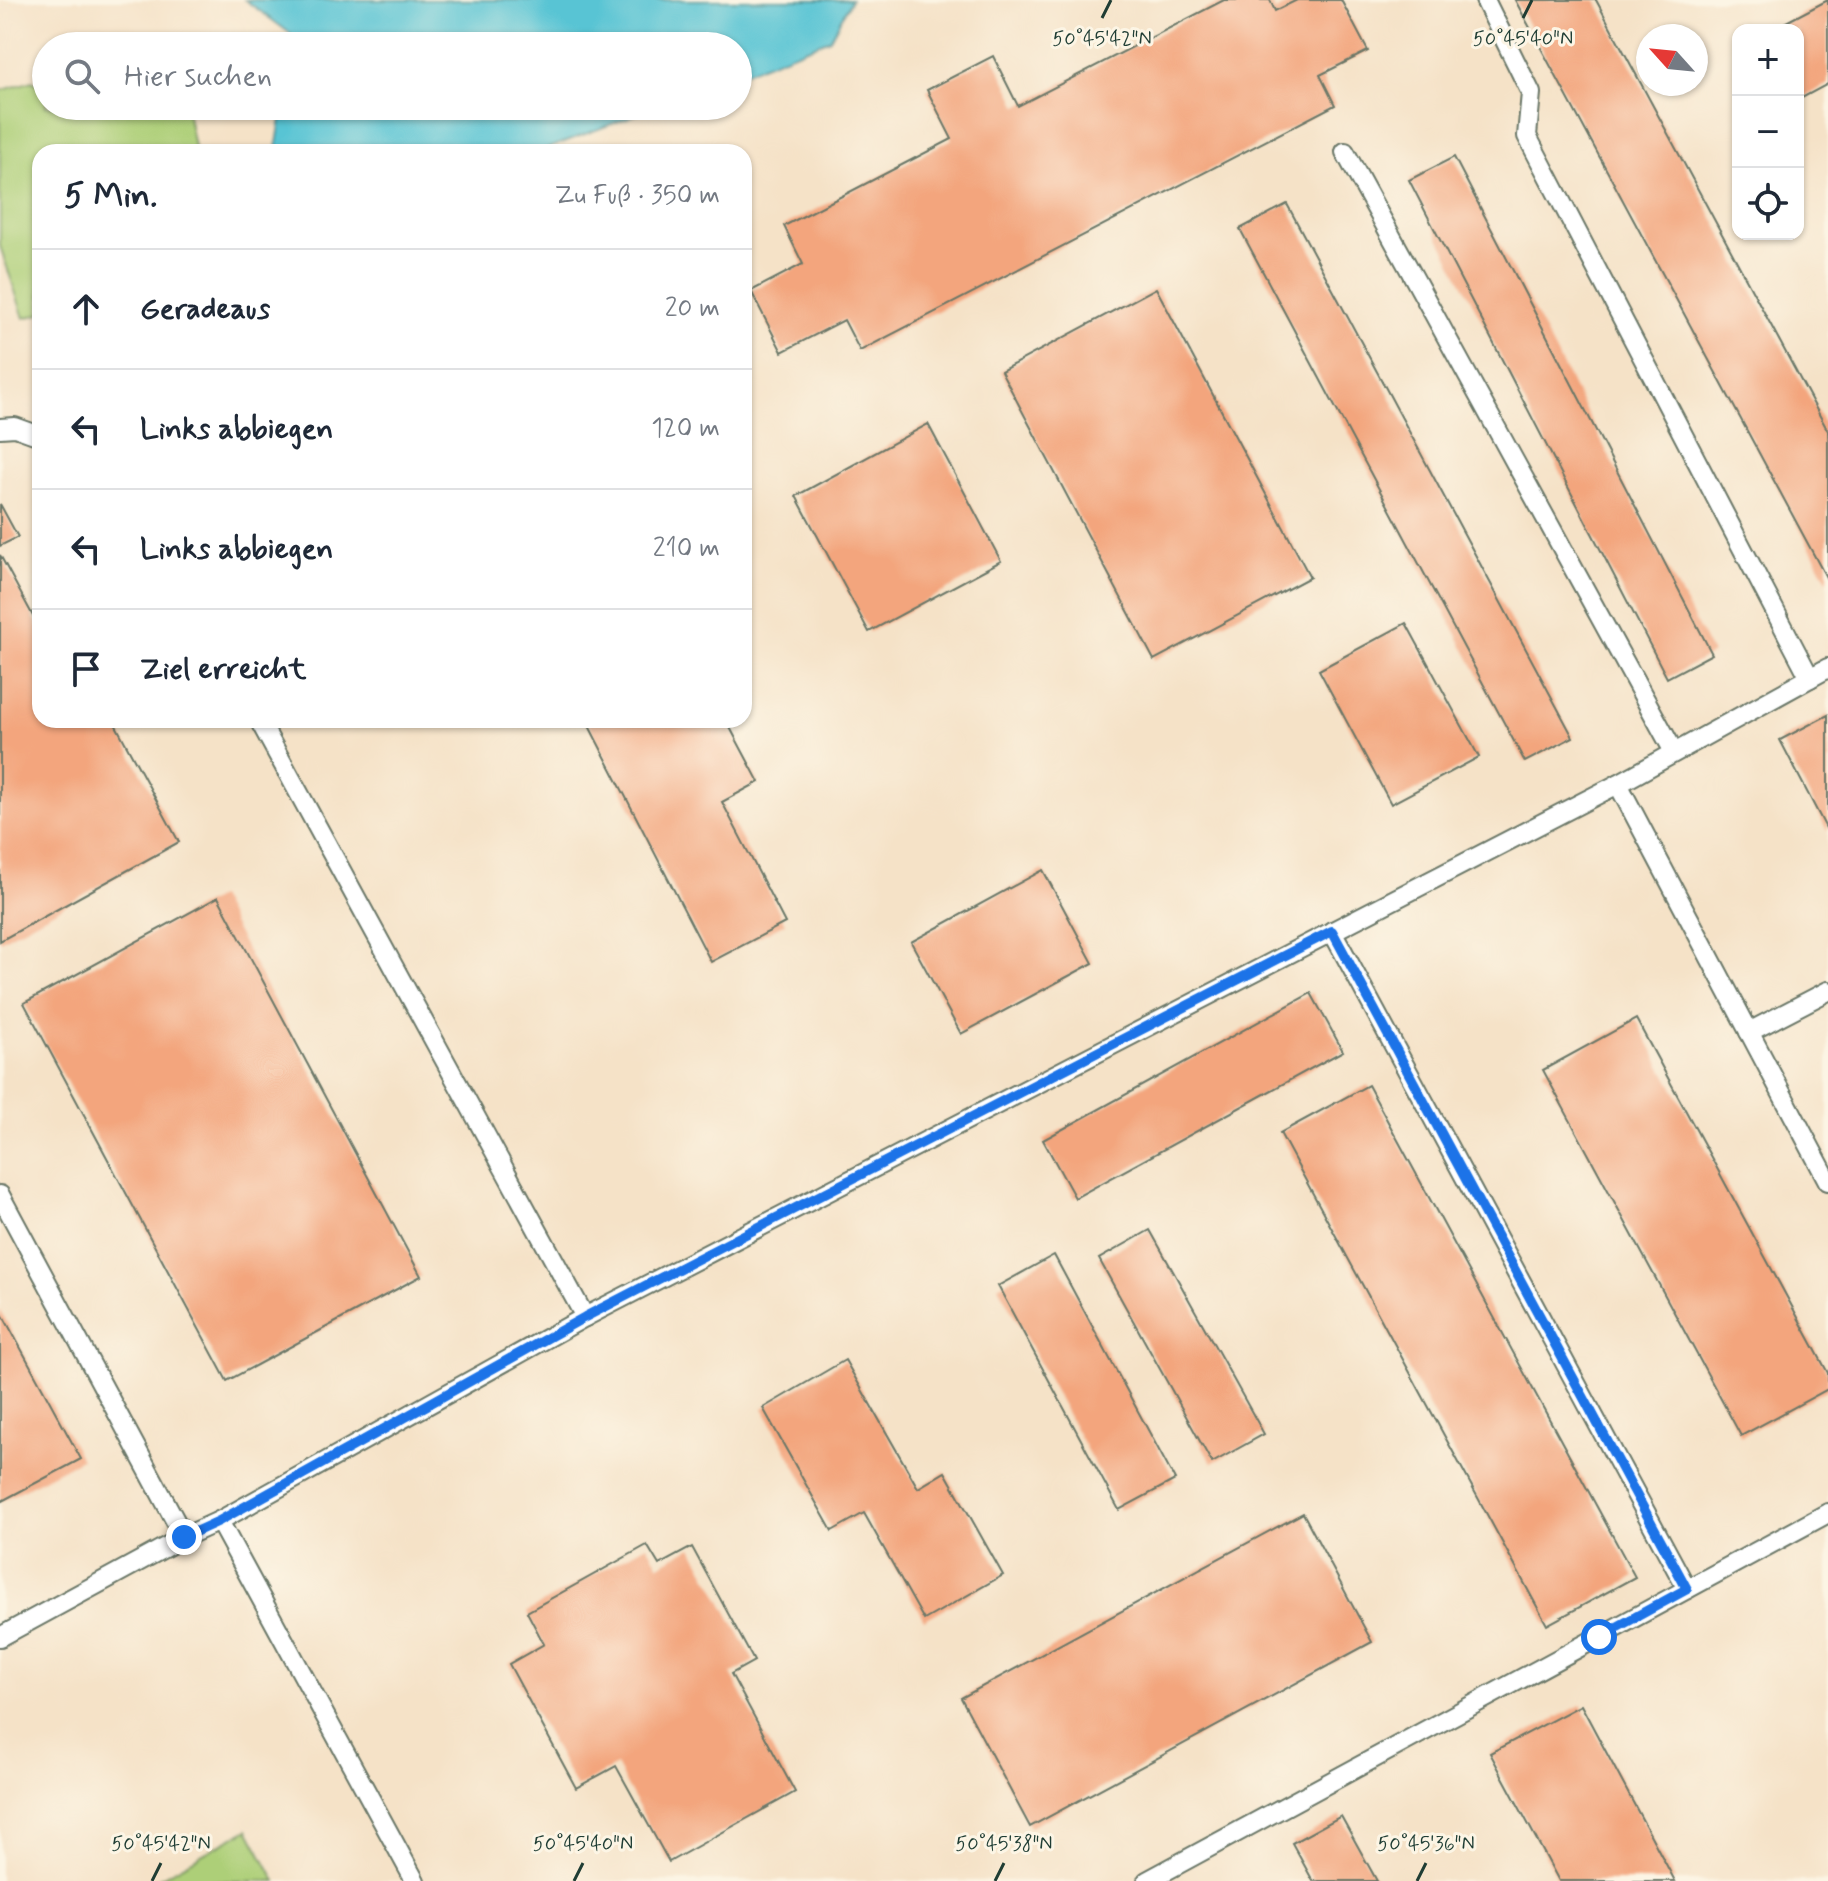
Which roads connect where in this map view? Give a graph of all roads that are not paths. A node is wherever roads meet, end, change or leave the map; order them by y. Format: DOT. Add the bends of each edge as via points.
graph roads {
  1 [pos="1485,0"];
  2 [pos="1345,152"];
  3 [pos="0,428"];
  4 [pos="32,433"];
  5 [pos="1828,668"];
  6 [pos="1810,678"];
  7 [pos="263,728"];
  8 [pos="1674,752"];
  9 [pos="1618,784"];
  10 [pos="1332,931"];
  11 [pos="1828,991"];
  12 [pos="1749,1032"];
  13 [pos="1828,1181"];
  14 [pos="0,1195"];
  15 [pos="585,1317"];
  16 [pos="1828,1513"];
  17 [pos="219,1521"];
  18 [pos="184,1537"];
  19 [pos="1687,1589"];
  20 [pos="0,1637"];
  21 [pos="415,1881"];
  22 [pos="1147,1881"];
  1 -- 6 [label="lane" via="1531,93 1527,136"];
  2 -- 8 [label="lane"];
  3 -- 4 [label="lane"];
  5 -- 6 [label="lane"];
  6 -- 8 [label="lane"];
  7 -- 15 [label="lane"];
  8 -- 9 [label="lane"];
  9 -- 10 [label="lane"];
  9 -- 12 [label="lane"];
  10 -- 15 [label="lane"];
  10 -- 19 [label="lane"];
  11 -- 12 [label="lane"];
  12 -- 13 [label="lane"];
  14 -- 18 [label="lane"];
  15 -- 17 [label="lane"];
  16 -- 19 [label="lane"];
  17 -- 18 [label="lane"];
  17 -- 21 [label="lane"];
  18 -- 20 [label="lane"];
  19 -- 22 [label="lane"];
}
